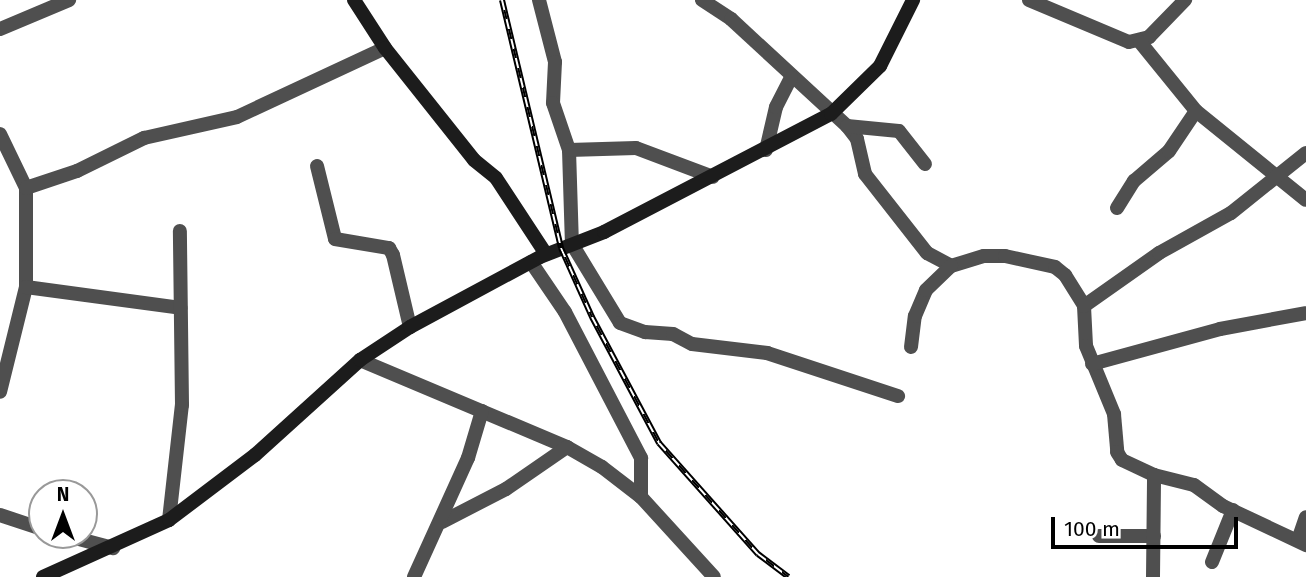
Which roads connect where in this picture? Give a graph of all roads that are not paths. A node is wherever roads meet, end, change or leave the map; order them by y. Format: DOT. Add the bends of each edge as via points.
graph roads {
  1 [pos="69,0"];
  2 [pos="354,0"];
  3 [pos="539,0"];
  4 [pos="702,0"];
  5 [pos="914,0"];
  6 [pos="1029,0"];
  7 [pos="1185,0"];
  8 [pos="0,29"];
  9 [pos="1140,42"];
  10 [pos="385,48"];
  11 [pos="790,78"];
  12 [pos="1196,111"];
  13 [pos="831,114"];
  14 [pos="847,126"];
  15 [pos="0,134"];
  16 [pos="569,150"];
  17 [pos="765,150"];
  18 [pos="1306,153"];
  19 [pos="925,164"];
  20 [pos="317,166"];
  21 [pos="1275,174"];
  22 [pos="713,177"];
  23 [pos="26,188"];
  24 [pos="1306,200"];
  25 [pos="1117,208"];
  26 [pos="180,231"];
  27 [pos="572,244"];
  28 [pos="546,254"];
  29 [pos="531,262"];
  30 [pos="951,266"];
  31 [pos="26,287"];
  32 [pos="1084,306"];
  33 [pos="181,308"];
  34 [pos="1306,313"];
  35 [pos="0,318"];
  36 [pos="17,318"];
  37 [pos="410,327"];
  38 [pos="911,347"];
  39 [pos="360,360"];
  40 [pos="1092,364"];
  41 [pos="0,392"];
  42 [pos="898,396"];
  43 [pos="482,411"];
  44 [pos="567,447"];
  45 [pos="1154,475"];
  46 [pos="642,497"];
  47 [pos="1233,510"];
  48 [pos="0,515"];
  49 [pos="1306,517"];
  50 [pos="169,520"];
  51 [pos="442,522"];
  52 [pos="28,524"];
  53 [pos="1099,536"];
  54 [pos="1154,536"];
  55 [pos="1302,543"];
  56 [pos="98,544"];
  57 [pos="113,548"];
  58 [pos="1212,562"];
  59 [pos="43,577"];
  60 [pos="414,577"];
  61 [pos="714,577"];
  62 [pos="1153,577"];
  1 -- 8 [label="street"];
  2 -- 10 [label="main road"];
  3 -- 16 [label="street" via="555,62 553,103"];
  4 -- 11 [label="street" via="731,19"];
  5 -- 13 [label="main road" via="880,65"];
  6 -- 9 [label="street" via="1110,37"];
  7 -- 9 [label="street"];
  9 -- 12 [label="street"];
  10 -- 23 [label="street" via="237,117 144,138 77,172"];
  10 -- 28 [label="main road" via="474,160 496,178"];
  11 -- 13 [label="street"];
  11 -- 17 [label="street" via="776,107"];
  12 -- 21 [label="street"];
  12 -- 25 [label="street" via="1169,150 1134,181"];
  13 -- 14 [label="street"];
  13 -- 17 [label="main road"];
  14 -- 19 [label="street" via="899,131"];
  14 -- 30 [label="street" via="857,139 865,174 877,191 928,253"];
  15 -- 23 [label="street"];
  16 -- 22 [label="street" via="636,148"];
  16 -- 27 [label="street"];
  17 -- 22 [label="main road"];
  18 -- 21 [label="street"];
  20 -- 37 [label="street" via="335,239 389,248"];
  21 -- 24 [label="street"];
  21 -- 32 [label="street" via="1231,213 1159,253"];
  22 -- 27 [label="main road"];
  23 -- 31 [label="street"];
  26 -- 33 [label="street"];
  27 -- 28 [label="main road"];
  27 -- 42 [label="street" via="611,309 628,327 834,371"];
  28 -- 29 [label="main road"];
  29 -- 37 [label="main road"];
  29 -- 46 [label="street" via="565,312 641,458"];
  30 -- 32 [label="street" via="984,256 1036,262 1065,275"];
  30 -- 38 [label="street" via="926,290 915,316"];
  31 -- 33 [label="street"];
  31 -- 36 [label="street"];
  32 -- 40 [label="street"];
  33 -- 50 [label="street" via="181,418"];
  34 -- 40 [label="street" via="1220,328"];
  35 -- 36 [label="street"];
  36 -- 41 [label="street"];
  37 -- 39 [label="main road"];
  39 -- 43 [label="street"];
  39 -- 50 [label="main road" via="255,455"];
  40 -- 45 [label="street" via="1114,414 1119,456"];
  43 -- 44 [label="street"];
  43 -- 51 [label="street"];
  44 -- 46 [label="street"];
  44 -- 51 [label="street" via="506,489"];
  45 -- 47 [label="street" via="1194,485"];
  45 -- 54 [label="street"];
  46 -- 61 [label="street"];
  47 -- 55 [label="street"];
  47 -- 58 [label="street"];
  48 -- 52 [label="street"];
  49 -- 55 [label="street"];
  50 -- 57 [label="main road"];
  51 -- 60 [label="street"];
  53 -- 54 [label="street"];
  54 -- 62 [label="street"];
  56 -- 57 [label="street"];
  57 -- 59 [label="main road"];
}
